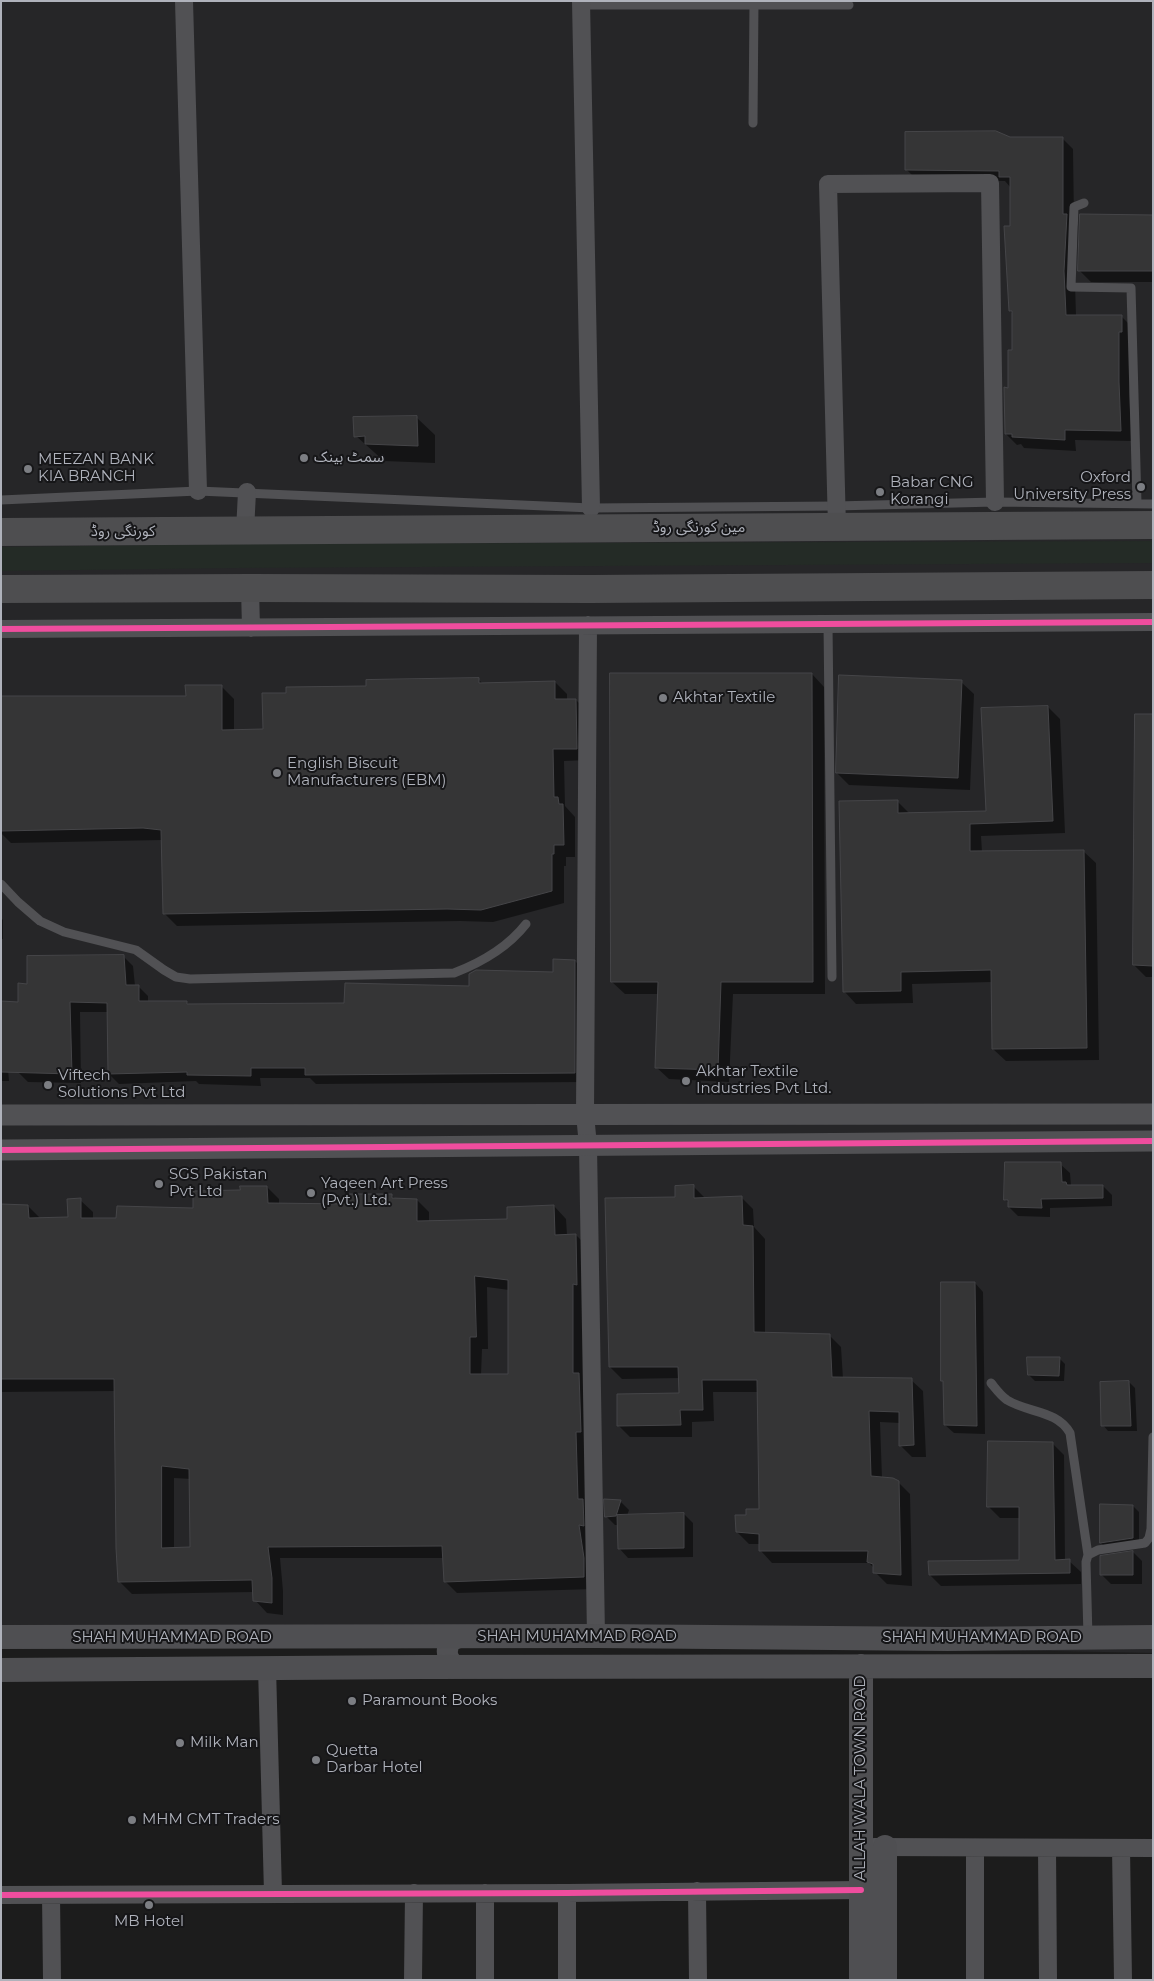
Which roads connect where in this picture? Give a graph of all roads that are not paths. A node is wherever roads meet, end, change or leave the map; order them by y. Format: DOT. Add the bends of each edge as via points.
graph roads {
  1 [pos="184,1"];
  2 [pos="754,2"];
  3 [pos="581,3"];
  4 [pos="849,4"];
  5 [pos="753,123"];
  6 [pos="1084,203"];
  7 [pos="198,491"];
  8 [pos="246,492"];
  9 [pos="1,500"];
  10 [pos="995,502"];
  11 [pos="1153,504"];
  12 [pos="591,508"];
  13 [pos="1145,514"];
  14 [pos="837,516"];
  15 [pos="1,532"];
  16 [pos="245,532"];
  17 [pos="1153,585"];
  18 [pos="250,588"];
  19 [pos="1,589"];
  20 [pos="1153,622"];
  21 [pos="828,624"];
  22 [pos="588,625"];
  23 [pos="251,628"];
  24 [pos="1,629"];
  25 [pos="1,884"];
  26 [pos="526,924"];
  27 [pos="832,977"];
  28 [pos="286,1114"];
  29 [pos="585,1114"];
  30 [pos="1153,1114"];
  31 [pos="1,1115"];
  32 [pos="1153,1141"];
  33 [pos="588,1146"];
  34 [pos="288,1148"];
  35 [pos="1,1150"];
  36 [pos="991,1382"];
  37 [pos="1153,1437"];
  38 [pos="1088,1555"];
  39 [pos="596,1636"];
  40 [pos="1,1637"];
  41 [pos="426,1637"];
  42 [pos="460,1637"];
  43 [pos="1088,1637"];
  44 [pos="1153,1637"];
  45 [pos="875,1638"];
  46 [pos="931,1639"];
  47 [pos="865,1666"];
  48 [pos="930,1666"];
  49 [pos="1153,1666"];
  50 [pos="422,1667"];
  51 [pos="462,1667"];
  52 [pos="267,1668"];
  53 [pos="1,1670"];
  54 [pos="861,1847"];
  55 [pos="885,1848"];
  56 [pos="975,1848"];
  57 [pos="1048,1848"];
  58 [pos="1121,1848"];
  59 [pos="1153,1848"];
  60 [pos="861,1890"];
  61 [pos="697,1891"];
  62 [pos="273,1893"];
  63 [pos="414,1893"];
  64 [pos="485,1893"];
  65 [pos="567,1893"];
  66 [pos="51,1894"];
  67 [pos="1,1895"];
  68 [pos="52,1980"];
  69 [pos="413,1980"];
  70 [pos="485,1980"];
  71 [pos="567,1980"];
  72 [pos="698,1980"];
  73 [pos="860,1980"];
  74 [pos="885,1980"];
  75 [pos="975,1980"];
  76 [pos="1048,1980"];
  77 [pos="1123,1980"];
  1 -- 7 [label="street"];
  2 -- 3 [label="lane"];
  2 -- 4 [label="lane"];
  2 -- 5 [label="lane"];
  3 -- 12 [label="street"];
  6 -- 13 [label="lane" via="1074,208 1071,287 1131,288"];
  7 -- 8 [label="lane"];
  7 -- 9 [label="lane"];
  8 -- 12 [label="lane"];
  8 -- 16 [label="street"];
  10 -- 13 [label="lane"];
  10 -- 14 [label="lane"];
  10 -- 14 [label="street" via="990,183 828,184"];
  11 -- 13 [label="lane"];
  12 -- 14 [label="lane"];
  13 -- 14 [label="main road, مین کورنگی روڈ"];
  14 -- 16 [label="main road, مین کورنگی روڈ"];
  15 -- 16 [label="main road, کورنگی روڈ"];
  17 -- 18 [label="main road"];
  18 -- 19 [label="main road"];
  18 -- 23 [label="street"];
  20 -- 21 [label="street"];
  21 -- 22 [label="street"];
  21 -- 27 [label="lane"];
  22 -- 23 [label="street"];
  22 -- 29 [label="street"];
  23 -- 24 [label="street"];
  25 -- 26 [label="lane" via="40,921 64,932 136,950 176,977 190,980 454,973 515,938"];
  28 -- 29 [label="street"];
  28 -- 31 [label="street"];
  28 -- 34 [label="street"];
  29 -- 30 [label="street"];
  29 -- 33 [label="street"];
  32 -- 33 [label="street"];
  33 -- 34 [label="street"];
  33 -- 39 [label="street"];
  34 -- 35 [label="street"];
  36 -- 38 [label="lane" via="1009,1401 1065,1425 1070,1434"];
  37 -- 38 [label="lane" via="1149,1538 1145,1543 1098,1550"];
  38 -- 43 [label="lane"];
  39 -- 42 [label="main road, SHAH MUHAMMAD ROAD"];
  39 -- 45 [label="main road, SHAH MUHAMMAD ROAD"];
  40 -- 41 [label="main road, SHAH MUHAMMAD ROAD"];
  41 -- 42 [label="main road, SHAH MUHAMMAD ROAD"];
  41 -- 50 [label="street" via="438,1650 432,1662"];
  42 -- 51 [label="street" via="450,1641 446,1650 449,1660"];
  43 -- 44 [label="main road, SHAH MUHAMMAD ROAD"];
  43 -- 46 [label="main road, SHAH MUHAMMAD ROAD"];
  45 -- 46 [label="main road, SHAH MUHAMMAD ROAD"];
  45 -- 47 [label="street" via="865,1642 860,1652"];
  46 -- 48 [label="street" via="940,1654 939,1660"];
  47 -- 48 [label="main road, SHAH MUHAMMAD ROAD"];
  47 -- 51 [label="main road, SHAH MUHAMMAD ROAD"];
  47 -- 54 [label="main road, ALLAH WALA TOWN ROAD"];
  48 -- 49 [label="main road, SHAH MUHAMMAD ROAD"];
  50 -- 51 [label="main road, SHAH MUHAMMAD ROAD"];
  50 -- 52 [label="main road, SHAH MUHAMMAD ROAD"];
  52 -- 53 [label="main road, SHAH MUHAMMAD ROAD"];
  52 -- 62 [label="street"];
  54 -- 55 [label="street"];
  54 -- 60 [label="main road, ALLAH WALA TOWN ROAD"];
  55 -- 56 [label="street"];
  55 -- 74 [label="main road, ALLAH WALA TOWN ROAD"];
  56 -- 57 [label="street"];
  56 -- 75 [label="street"];
  57 -- 58 [label="street"];
  57 -- 76 [label="street"];
  58 -- 59 [label="street"];
  58 -- 77 [label="street"];
  60 -- 61 [label="street"];
  60 -- 73 [label="main road, ALLAH WALA TOWN ROAD"];
  61 -- 65 [label="street"];
  61 -- 72 [label="street"];
  62 -- 63 [label="street"];
  62 -- 66 [label="street"];
  63 -- 64 [label="street"];
  63 -- 69 [label="street"];
  64 -- 65 [label="street"];
  64 -- 70 [label="street"];
  65 -- 71 [label="street"];
  66 -- 67 [label="street"];
  66 -- 68 [label="street"];
}
